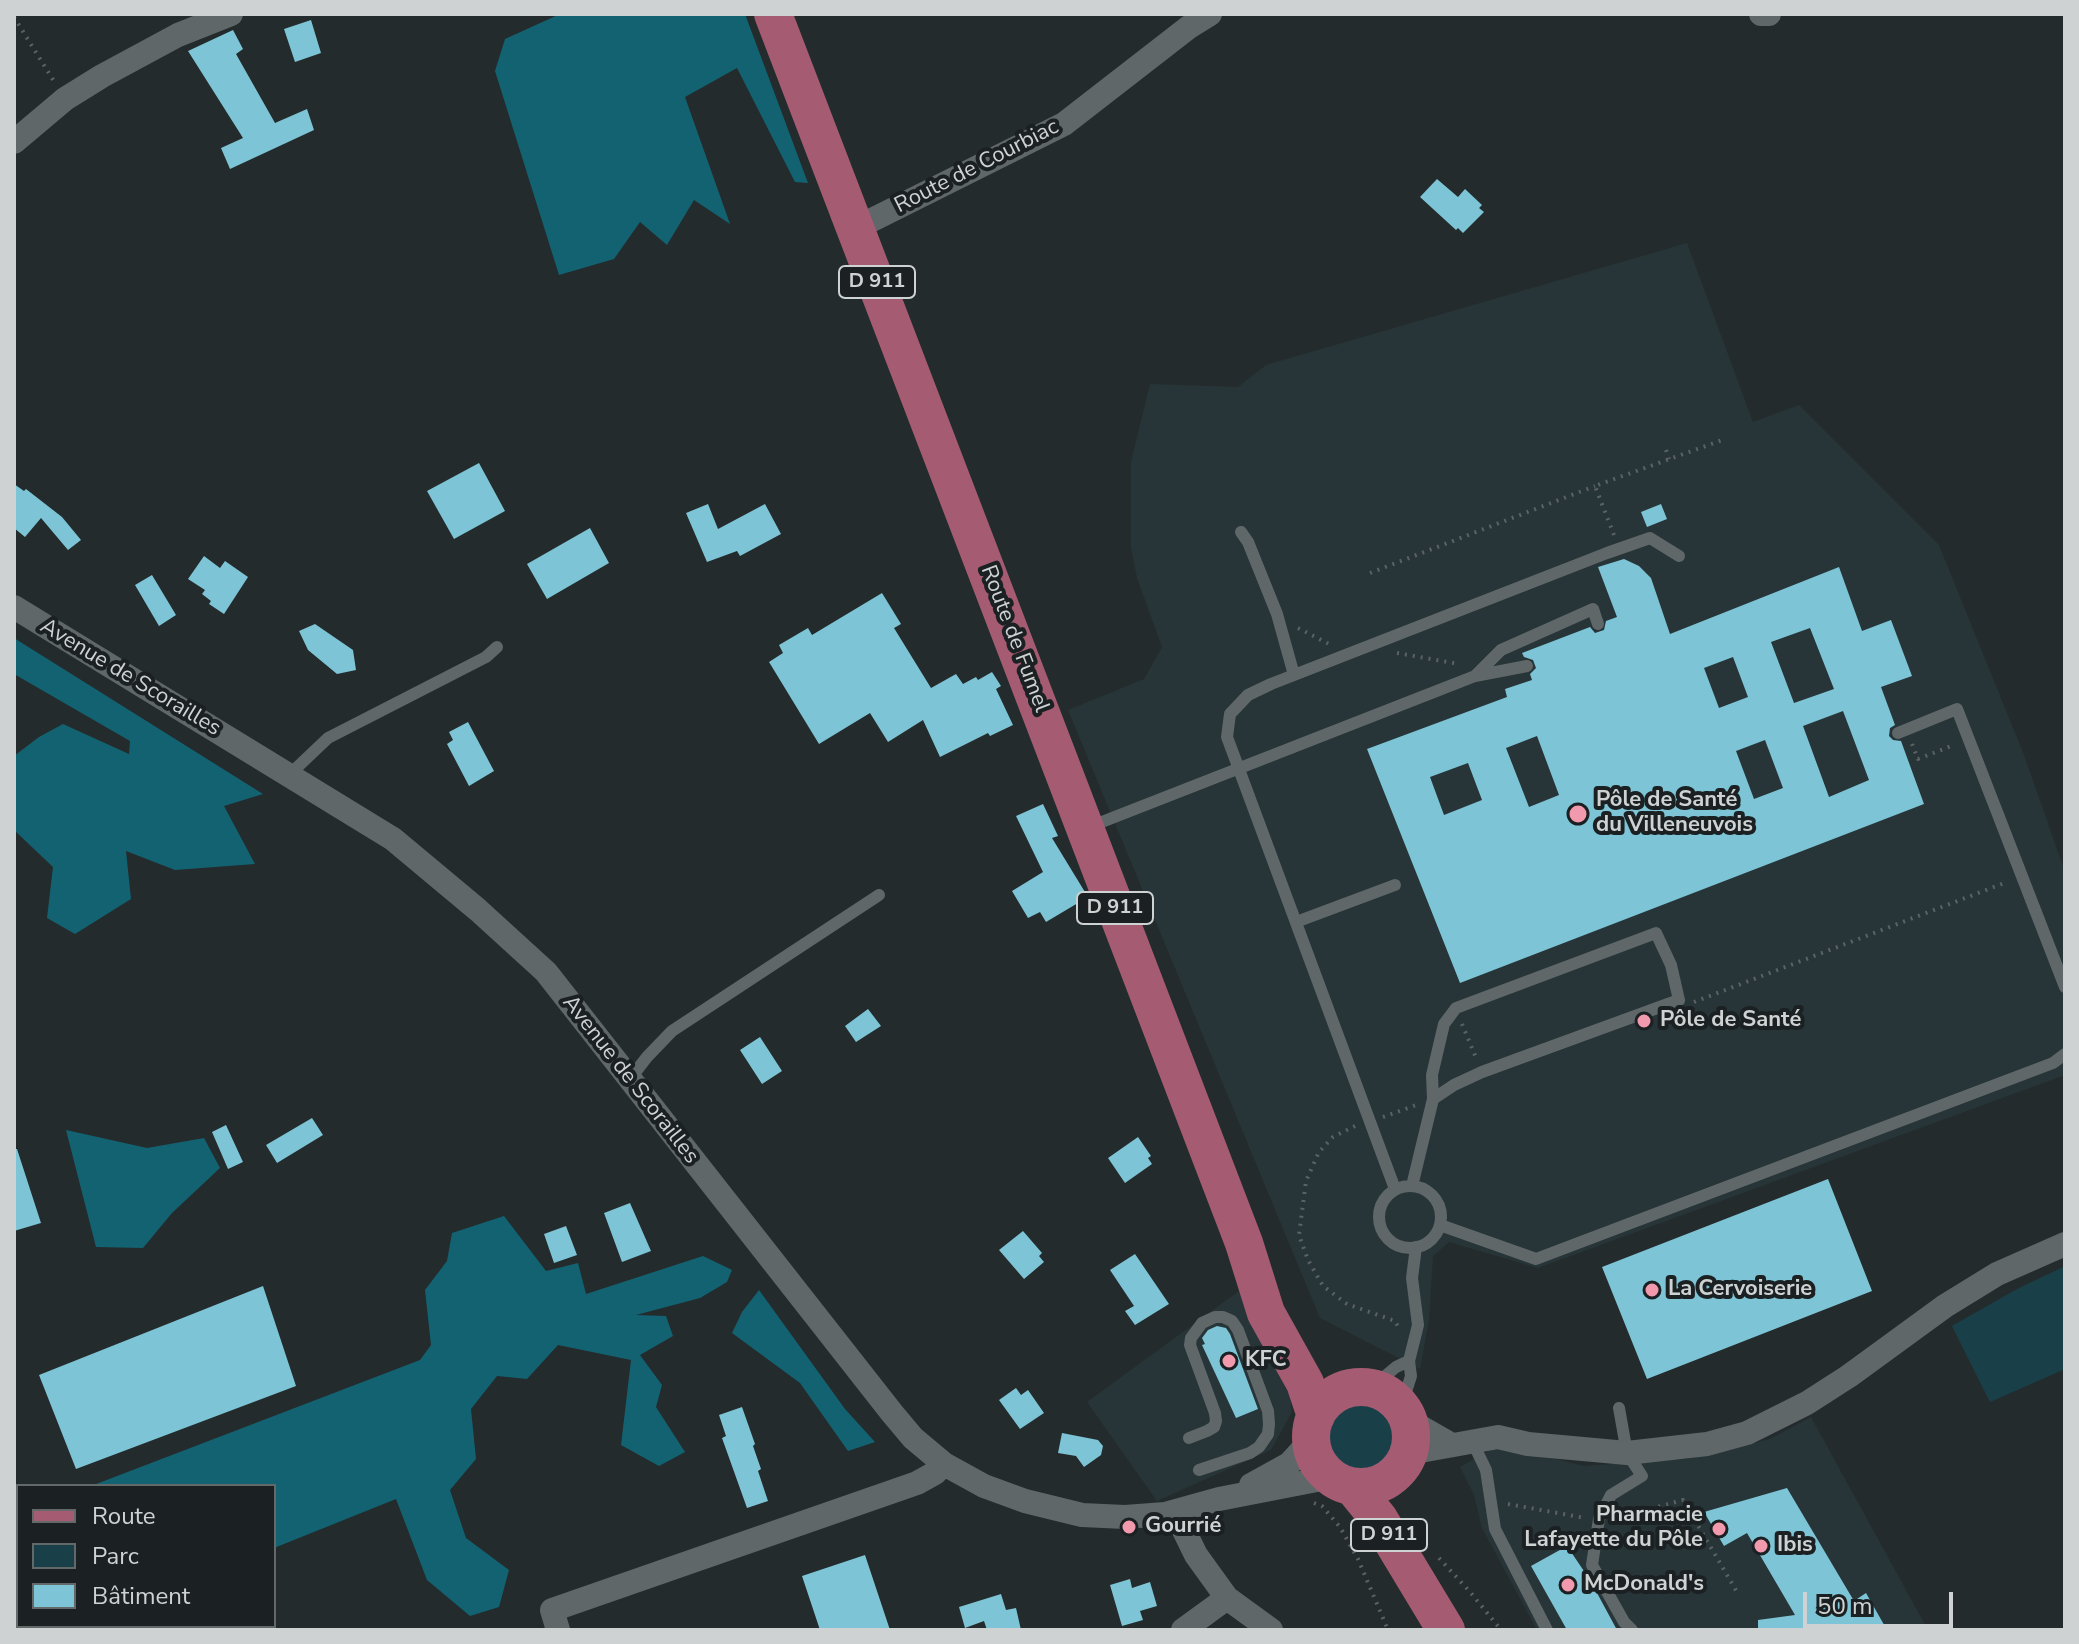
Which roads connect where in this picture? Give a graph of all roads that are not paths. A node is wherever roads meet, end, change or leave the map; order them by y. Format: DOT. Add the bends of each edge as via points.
graph roads {
  1 [pos="231,14"];
  2 [pos="773,14"];
  3 [pos="1210,14"];
  4 [pos="1761,14"];
  5 [pos="1769,14"];
  6 [pos="14,142"];
  7 [pos="856,228"];
  8 [pos="1241,532"];
  9 [pos="1679,556"];
  10 [pos="14,607"];
  11 [pos="1598,624"];
  12 [pos="497,647"];
  13 [pos="1527,666"];
  14 [pos="1294,675"];
  15 [pos="1475,676"];
  16 [pos="1903,731"];
  17 [pos="1238,769"];
  18 [pos="289,775"];
  19 [pos="1086,828"];
  20 [pos="1395,885"];
  21 [pos="879,895"];
  22 [pos="1296,922"];
  23 [pos="2065,987"];
  24 [pos="2065,1054"];
  25 [pos="630,1079"];
  26 [pos="1433,1099"];
  27 [pos="1412,1186"];
  28 [pos="1395,1189"];
  29 [pos="1440,1225"];
  30 [pos="2065,1244"];
  31 [pos="1416,1247"];
  32 [pos="1250,1265"];
  33 [pos="1409,1361"];
  34 [pos="1619,1408"];
  35 [pos="1391,1414"];
  36 [pos="1314,1428"];
  37 [pos="1189,1438"];
  38 [pos="1462,1444"];
  39 [pos="1627,1453"];
  40 [pos="944,1464"];
  41 [pos="1199,1470"];
  42 [pos="1342,1482"];
  43 [pos="1219,1499"];
  44 [pos="1175,1512"];
  45 [pos="1415,1570"];
  46 [pos="1227,1598"];
  47 [pos="558,1630"];
  48 [pos="1183,1630"];
  49 [pos="1271,1630"];
  50 [pos="1446,1630"];
  51 [pos="1547,1630"];
  52 [pos="1632,1630"];
  1 -- 6 [label="street" via="178,35 65,99"];
  2 -- 7 [label="main road, Route de Fumel / D 911"];
  3 -- 7 [label="street, Route de Courbiac" via="1064,124"];
  4 -- 5 [label="street"];
  7 -- 19 [label="main road, Route de Fumel / D 911"];
  8 -- 14 [label="lane" via="1277,614"];
  9 -- 14 [label="lane" via="1650,538"];
  10 -- 18 [label="street, Avenue de Scorailles"];
  11 -- 15 [label="lane" via="1593,609 1501,650"];
  12 -- 18 [label="lane" via="328,738"];
  13 -- 15 [label="lane"];
  14 -- 17 [label="lane" via="1248,695 1230,714 1227,737"];
  15 -- 17 [label="lane"];
  16 -- 23 [label="lane" via="1957,709"];
  17 -- 19 [label="lane"];
  17 -- 22 [label="lane"];
  18 -- 25 [label="street, Avenue de Scorailles" via="393,839 478,910 546,972"];
  19 -- 32 [label="main road, Route de Fumel / D 911"];
  20 -- 22 [label="lane"];
  21 -- 25 [label="lane" via="672,1031"];
  22 -- 28 [label="lane"];
  24 -- 29 [label="lane" via="2053,1063 1536,1259"];
  25 -- 40 [label="street, Avenue de Scorailles" via="892,1413"];
  26 -- 26 [label="lane" via="1482,1072 1679,1000 1656,933 1456,1008 1444,1024 1432,1075"];
  26 -- 27 [label="lane"];
  27 -- 28 [label="lane"];
  27 -- 29 [label="lane" via="1435,1199"];
  28 -- 31 [label="lane" via="1382,1203 1379,1222 1397,1245"];
  29 -- 31 [label="lane" via="1431,1239"];
  30 -- 39 [label="street" via="1997,1274 1807,1403 1747,1433 1707,1444"];
  31 -- 33 [label="lane" via="1412,1278 1418,1325"];
  32 -- 35 [label="main road, Route de Fumel / D 911" via="1325,1366"];
  32 -- 36 [label="main road, Route de Fumel / D 911" via="1266,1313 1305,1383"];
  33 -- 35 [label="lane"];
  33 -- 35 [label="lane" via="1411,1376"];
  34 -- 39 [label="lane"];
  35 -- 36 [label="main road" via="1339,1392 1325,1402"];
  35 -- 38 [label="street"];
  35 -- 38 [label="street"];
  35 -- 42 [label="main road" via="1376,1485"];
  35 -- 45 [label="main road, D 911" via="1399,1512"];
  36 -- 42 [label="main road" via="1316,1458"];
  36 -- 43 [label="street, Avenue de Scorailles" via="1289,1464"];
  37 -- 41 [label="lane" via="1214,1427 1216,1421 1191,1338 1202,1323 1223,1317 1238,1330 1268,1411 1268,1434 1250,1453"];
  38 -- 39 [label="street" via="1498,1437"];
  38 -- 51 [label="lane" via="1486,1470 1495,1529"];
  39 -- 52 [label="lane" via="1642,1476 1611,1495 1599,1519 1592,1565"];
  40 -- 44 [label="street, Avenue de Scorailles" via="984,1486 1082,1515"];
  40 -- 47 [label="street" via="917,1483 552,1610"];
  42 -- 43 [label="street, Avenue de Scorailles"];
  42 -- 45 [label="main road, D 911" via="1379,1519"];
  43 -- 44 [label="street, Avenue de Scorailles"];
  44 -- 46 [label="street" via="1196,1555"];
  45 -- 50 [label="main road, D 911"];
  46 -- 48 [label="street"];
  46 -- 49 [label="street"];
}
